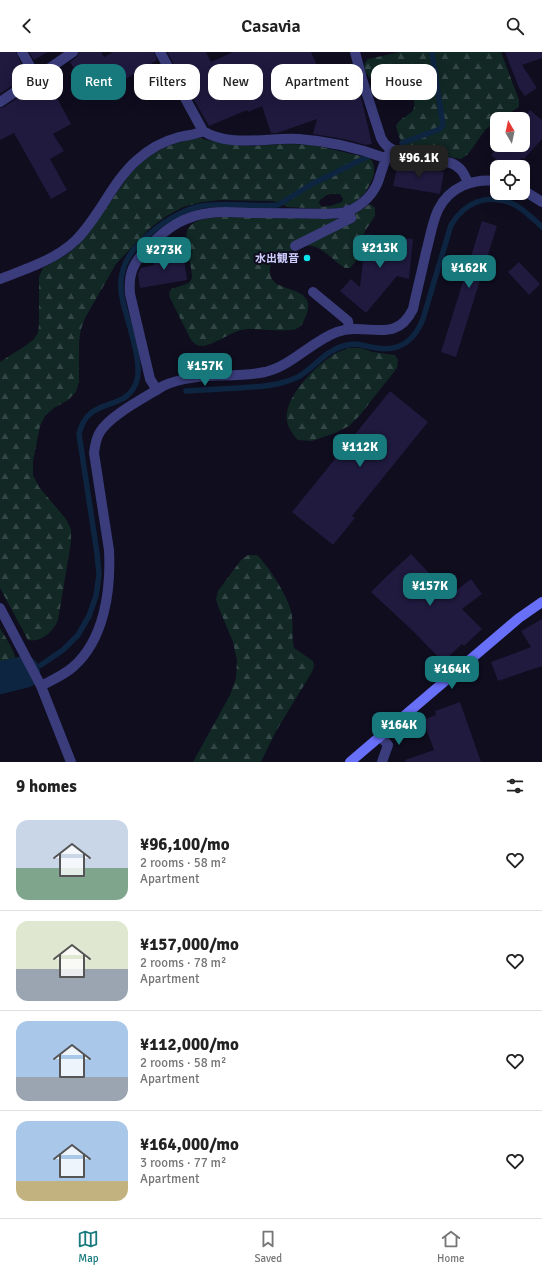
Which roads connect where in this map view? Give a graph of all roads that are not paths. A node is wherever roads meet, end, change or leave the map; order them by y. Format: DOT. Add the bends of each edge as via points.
graph roads {
  1 [pos="22,52"];
  2 [pos="73,52"];
  3 [pos="160,52"];
  4 [pos="355,52"];
  5 [pos="29,64"];
  6 [pos="55,64"];
  7 [pos="12,94"];
  8 [pos="0,102"];
  9 [pos="203,131"];
  10 [pos="388,154"];
  11 [pos="490,180"];
  12 [pos="468,183"];
  13 [pos="530,193"];
  14 [pos="542,202"];
  15 [pos="348,210"];
  16 [pos="294,246"];
  17 [pos="0,279"];
  18 [pos="313,292"];
  19 [pos="349,329"];
  20 [pos="157,390"];
  21 [pos="542,602"];
  22 [pos="0,608"];
  23 [pos="41,686"];
  24 [pos="380,736"];
  25 [pos="71,762"];
  26 [pos="350,762"];
  27 [pos="382,762"];
  1 -- 5 [label="street"];
  2 -- 6 [label="street"];
  3 -- 9 [label="street"];
  4 -- 10 [label="street" via="360,74"];
  7 -- 8 [label="street"];
  9 -- 10 [label="street" via="212,136 242,140 314,140"];
  9 -- 17 [label="street" via="164,142 149,150 126,172 76,240 49,259"];
  10 -- 12 [label="street" via="451,163 464,174"];
  10 -- 15 [label="street" via="369,197"];
  11 -- 12 [label="street"];
  12 -- 19 [label="street" via="443,201 434,219 413,309 408,318 391,330"];
  13 -- 14 [label="street"];
  15 -- 16 [label="street" via="351,218"];
  15 -- 20 [label="street" via="325,214 204,214 188,218 157,238 135,262 129,283 150,379"];
  18 -- 19 [label="street" via="348,321"];
  19 -- 20 [label="street" via="328,337 292,360 266,372 181,379"];
  20 -- 23 [label="street" via="107,423 100,431 94,453 109,550 108,597 99,627 84,656 73,667"];
  21 -- 24 [label="street" via="519,618"];
  22 -- 23 [label="street"];
  23 -- 25 [label="street"];
  24 -- 26 [label="street"];
  24 -- 27 [label="street" via="388,745"];
}
